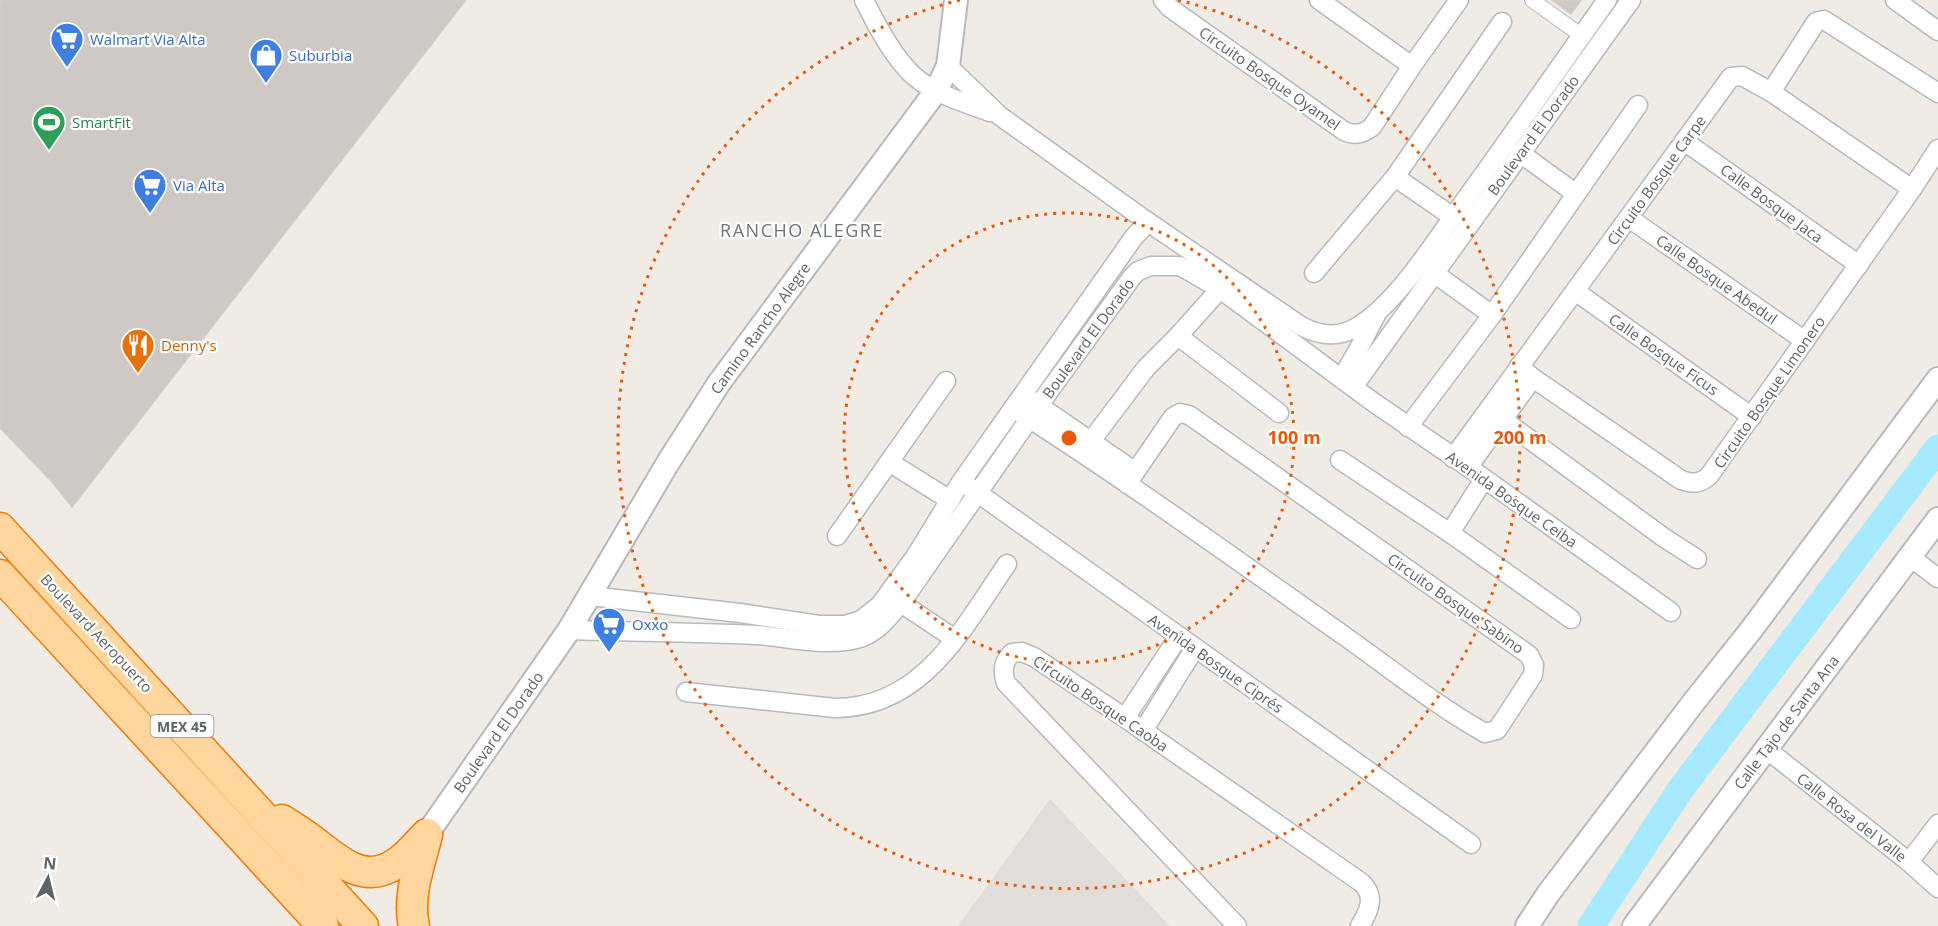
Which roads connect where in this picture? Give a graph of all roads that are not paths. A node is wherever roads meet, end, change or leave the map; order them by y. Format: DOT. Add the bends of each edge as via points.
graph roads {
  1 [pos="864,0"];
  2 [pos="956,0"];
  3 [pos="1163,0"];
  4 [pos="1319,0"];
  5 [pos="1459,0"];
  6 [pos="1532,0"];
  7 [pos="1607,0"];
  8 [pos="1631,0"];
  9 [pos="1895,0"];
  10 [pos="1502,22"];
  11 [pos="1938,31"];
  12 [pos="1582,36"];
  13 [pos="948,66"];
  14 [pos="1412,66"];
  15 [pos="936,91"];
  16 [pos="1771,92"];
  17 [pos="1938,93"];
  18 [pos="1638,105"];
  19 [pos="1000,116"];
  20 [pos="1684,141"];
  21 [pos="1938,148"];
  22 [pos="1520,153"];
  23 [pos="1395,177"];
  24 [pos="1912,189"];
  25 [pos="1575,193"];
  26 [pos="1453,217"];
  27 [pos="1629,218"];
  28 [pos="1148,222"];
  29 [pos="1859,265"];
  30 [pos="1314,273"];
  31 [pos="1434,273"];
  32 [pos="1220,289"];
  33 [pos="1575,291"];
  34 [pos="1378,310"];
  35 [pos="1492,315"];
  36 [pos="1178,336"];
  37 [pos="1805,340"];
  38 [pos="1526,372"];
  39 [pos="1938,379"];
  40 [pos="946,381"];
  41 [pos="1348,382"];
  42 [pos="1018,401"];
  43 [pos="1034,412"];
  44 [pos="1279,413"];
  45 [pos="1752,417"];
  46 [pos="1502,419"];
  47 [pos="1408,426"];
  48 [pos="1091,441"];
  49 [pos="1340,460"];
  50 [pos="889,462"];
  51 [pos="1461,462"];
  52 [pos="1130,477"];
  53 [pos="1484,479"];
  54 [pos="961,482"];
  55 [pos="978,493"];
  56 [pos="950,500"];
  57 [pos="1938,519"];
  58 [pos="0,528"];
  59 [pos="1450,533"];
  60 [pos="837,537"];
  61 [pos="1910,557"];
  62 [pos="1697,559"];
  63 [pos="1006,564"];
  64 [pos="0,575"];
  65 [pos="1938,578"];
  66 [pos="590,596"];
  67 [pos="644,603"];
  68 [pos="901,603"];
  69 [pos="1671,612"];
  70 [pos="740,613"];
  71 [pos="1571,620"];
  72 [pos="569,630"];
  73 [pos="639,632"];
  74 [pos="738,635"];
  75 [pos="1179,636"];
  76 [pos="955,639"];
  77 [pos="1195,648"];
  78 [pos="686,692"];
  79 [pos="1125,718"];
  80 [pos="1143,731"];
  81 [pos="1766,748"];
  82 [pos="255,807"];
  83 [pos="1938,824"];
  84 [pos="427,834"];
  85 [pos="1471,844"];
  86 [pos="1909,862"];
  87 [pos="1938,888"];
  88 [pos="323,926"];
  89 [pos="363,926"];
  90 [pos="414,926"];
  91 [pos="1237,926"];
  92 [pos="1360,926"];
  93 [pos="1527,926"];
  94 [pos="1634,926"];
  1 -- 15 [label="street, Boulevard El Dorado" via="899,58 915,77"];
  2 -- 13 [label="street, Camino Rancho Alegre"];
  3 -- 14 [label="street, Circuito Bosque Oyamel" via="1350,133 1362,134 1372,128"];
  4 -- 14 [label="street"];
  5 -- 14 [label="street, Circuito Bosque Oyamel"];
  6 -- 12 [label="street"];
  7 -- 12 [label="street, Boulevard El Dorado"];
  8 -- 22 [label="street, Boulevard El Dorado"];
  9 -- 11 [label="street"];
  10 -- 23 [label="street"];
  12 -- 26 [label="street, Boulevard El Dorado"];
  13 -- 15 [label="street, Camino Rancho Alegre"];
  13 -- 19 [label="street, Boulevard El Dorado"];
  15 -- 19 [label="street, Boulevard El Dorado"];
  15 -- 66 [label="street, Camino Rancho Alegre" via="719,383"];
  16 -- 17 [label="street" via="1820,20 1828,21"];
  16 -- 20 [label="street, Circuito Bosque Carpe" via="1742,76 1731,76"];
  16 -- 24 [label="street, Circuito Bosque Carpe"];
  18 -- 25 [label="street"];
  19 -- 28 [label="street, Boulevard El Dorado"];
  20 -- 27 [label="street, Circuito Bosque Carpe"];
  20 -- 29 [label="street, Calle Bosque Jaca"];
  21 -- 24 [label="street, Circuito Bosque Limonero"];
  22 -- 25 [label="street"];
  22 -- 31 [label="street, Boulevard El Dorado"];
  23 -- 26 [label="street"];
  23 -- 30 [label="street"];
  24 -- 29 [label="street, Circuito Bosque Limonero"];
  25 -- 35 [label="street"];
  26 -- 34 [label="street, Boulevard El Dorado" via="1416,269"];
  27 -- 33 [label="street, Circuito Bosque Carpe"];
  27 -- 37 [label="street, Calle Bosque Abedul"];
  28 -- 34 [label="street, Boulevard El Dorado" via="1314,333 1328,336 1350,330"];
  28 -- 42 [label="street, Boulevard El Dorado"];
  29 -- 37 [label="street, Circuito Bosque Limonero"];
  31 -- 35 [label="street"];
  31 -- 41 [label="street, Boulevard El Dorado"];
  32 -- 36 [label="street"];
  32 -- 41 [label="street, Boulevard El Dorado"];
  32 -- 43 [label="street, Boulevard El Dorado" via="1180,266 1151,266 1138,271"];
  33 -- 38 [label="street, Circuito Bosque Carpe"];
  33 -- 45 [label="street, Calle Bosque Ficus"];
  34 -- 41 [label="street" via="1358,350"];
  35 -- 47 [label="street"];
  36 -- 44 [label="street"];
  36 -- 48 [label="street" via="1146,368"];
  37 -- 45 [label="street, Circuito Bosque Limonero"];
  38 -- 45 [label="street, Circuito Bosque Limonero" via="1690,483 1709,476"];
  38 -- 46 [label="street, Circuito Bosque Carpe"];
  38 -- 51 [label="street, Circuito Bosque Carpe"];
  39 -- 93 [label="street"];
  40 -- 50 [label="street"];
  41 -- 47 [label="street, Avenida Bosque Ceiba"];
  42 -- 43 [label="street, Circuito Bosque Sabino"];
  42 -- 54 [label="street, Boulevard El Dorado"];
  43 -- 48 [label="street, Circuito Bosque Sabino"];
  43 -- 52 [label="street, Circuito Bosque Sabino"];
  43 -- 55 [label="street, Boulevard El Dorado"];
  46 -- 51 [label="street, Circuito Bosque Carpe"];
  46 -- 62 [label="street"];
  47 -- 51 [label="street, Avenida Bosque Ceiba"];
  48 -- 52 [label="street, Circuito Bosque Sabino"];
  49 -- 59 [label="street"];
  50 -- 56 [label="street"];
  50 -- 60 [label="street"];
  51 -- 53 [label="street, Avenida Bosque Ceiba"];
  52 -- 52 [label="street, Circuito Bosque Sabino" via="1485,734 1497,730 1533,675 1529,655 1189,416 1180,413 1173,417"];
  53 -- 59 [label="street"];
  53 -- 69 [label="street, Avenida Bosque Ceiba"];
  54 -- 55 [label="street, Avenida Bosque Ciprés"];
  54 -- 56 [label="street, Boulevard El Dorado"];
  55 -- 68 [label="street, Boulevard El Dorado"];
  55 -- 75 [label="street, Avenida Bosque Ciprés"];
  56 -- 70 [label="street, Boulevard El Dorado" via="880,605 861,620 845,625 819,625"];
  57 -- 61 [label="street, Calle Tajo de Santa Ana"];
  58 -- 82 [label="highway, Boulevard Aeropuerto / MEX 45"];
  59 -- 71 [label="street"];
  61 -- 65 [label="street"];
  61 -- 81 [label="street, Calle Tajo de Santa Ana"];
  63 -- 76 [label="street"];
  64 -- 88 [label="highway, MEX 45"];
  66 -- 67 [label="street, Boulevard El Dorado"];
  66 -- 72 [label="street, Boulevard El Dorado"];
  67 -- 70 [label="street, Boulevard El Dorado"];
  67 -- 73 [label="street"];
  68 -- 74 [label="street, Boulevard El Dorado" via="881,626 856,639"];
  68 -- 76 [label="street"];
  70 -- 74 [label="street"];
  72 -- 73 [label="street, Boulevard El Dorado"];
  72 -- 84 [label="street, Boulevard El Dorado"];
  73 -- 74 [label="street, Boulevard El Dorado"];
  75 -- 77 [label="street, Avenida Bosque Ciprés"];
  75 -- 79 [label="street"];
  76 -- 78 [label="street" via="919,679 883,699 850,708"];
  77 -- 80 [label="street"];
  77 -- 85 [label="street, Avenida Bosque Ciprés"];
  79 -- 80 [label="street, Circuito Bosque Caoba"];
  79 -- 91 [label="street, Circuito Bosque Caoba" via="1034,657 1017,652 1007,657 1003,670 1006,683"];
  80 -- 92 [label="street, Circuito Bosque Caoba" via="1362,883 1371,901"];
  81 -- 86 [label="street, Calle Rosa del Valle"];
  81 -- 94 [label="street, Calle Tajo de Santa Ana"];
  82 -- 84 [label="highway" via="294,828 343,863 364,872 387,869"];
  82 -- 89 [label="highway, Boulevard Aeropuerto / MEX 45"];
  83 -- 86 [label="street"];
  84 -- 90 [label="highway" via="415,888"];
  86 -- 87 [label="street, Calle Rosa del Valle"];
}
